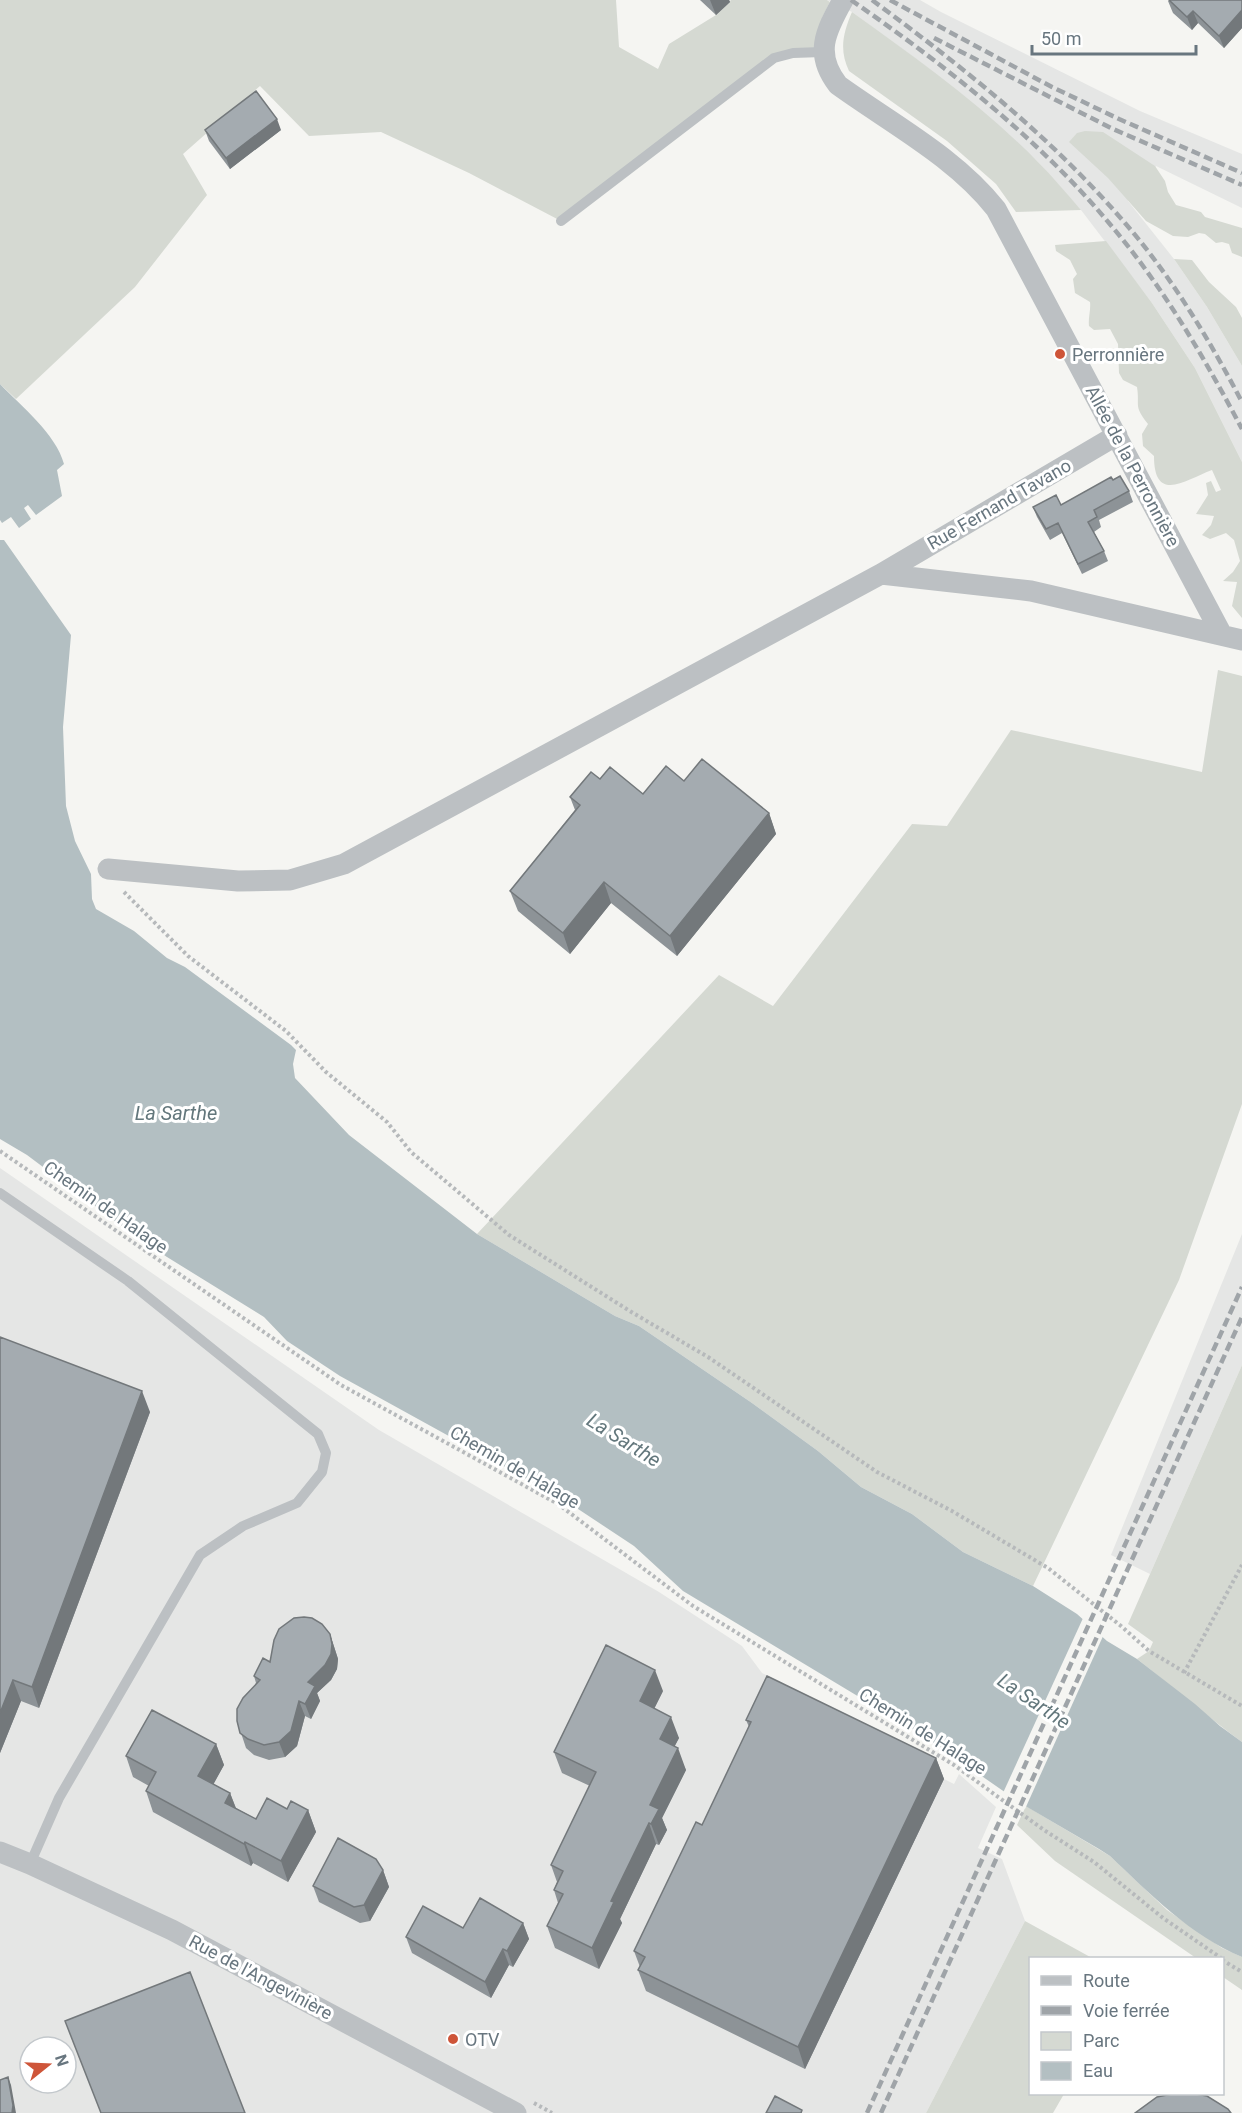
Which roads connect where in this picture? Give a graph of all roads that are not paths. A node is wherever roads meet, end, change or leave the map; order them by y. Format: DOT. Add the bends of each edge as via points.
graph roads {
  1 [pos="843,0"];
  2 [pos="822,52"];
  3 [pos="561,221"];
  4 [pos="1117,435"];
  5 [pos="881,574"];
  6 [pos="1232,638"];
  7 [pos="117,870"];
  8 [pos="0,1193"];
  9 [pos="0,1852"];
  10 [pos="30,1864"];
  11 [pos="516,2113"];
  1 -- 2 [label="street"];
  2 -- 3 [label="lane" via="774,58"];
  2 -- 4 [label="street, Allée de la Perronnière" via="838,85 950,163 996,209"];
  4 -- 5 [label="street, Rue Fernand Tavano"];
  4 -- 6 [label="street, Allée de la Perronnière"];
  5 -- 6 [label="street" via="1031,591"];
  5 -- 7 [label="street, Rue Fernand Tavano" via="344,864 290,880 238,881"];
  8 -- 10 [label="lane" via="137,1288 318,1434 326,1453 321,1472 297,1503 243,1526 200,1555 59,1798"];
  9 -- 10 [label="street, Rue de l'Angevinière"];
  10 -- 11 [label="street, Rue de l'Angevinière" via="172,1930"];
}
